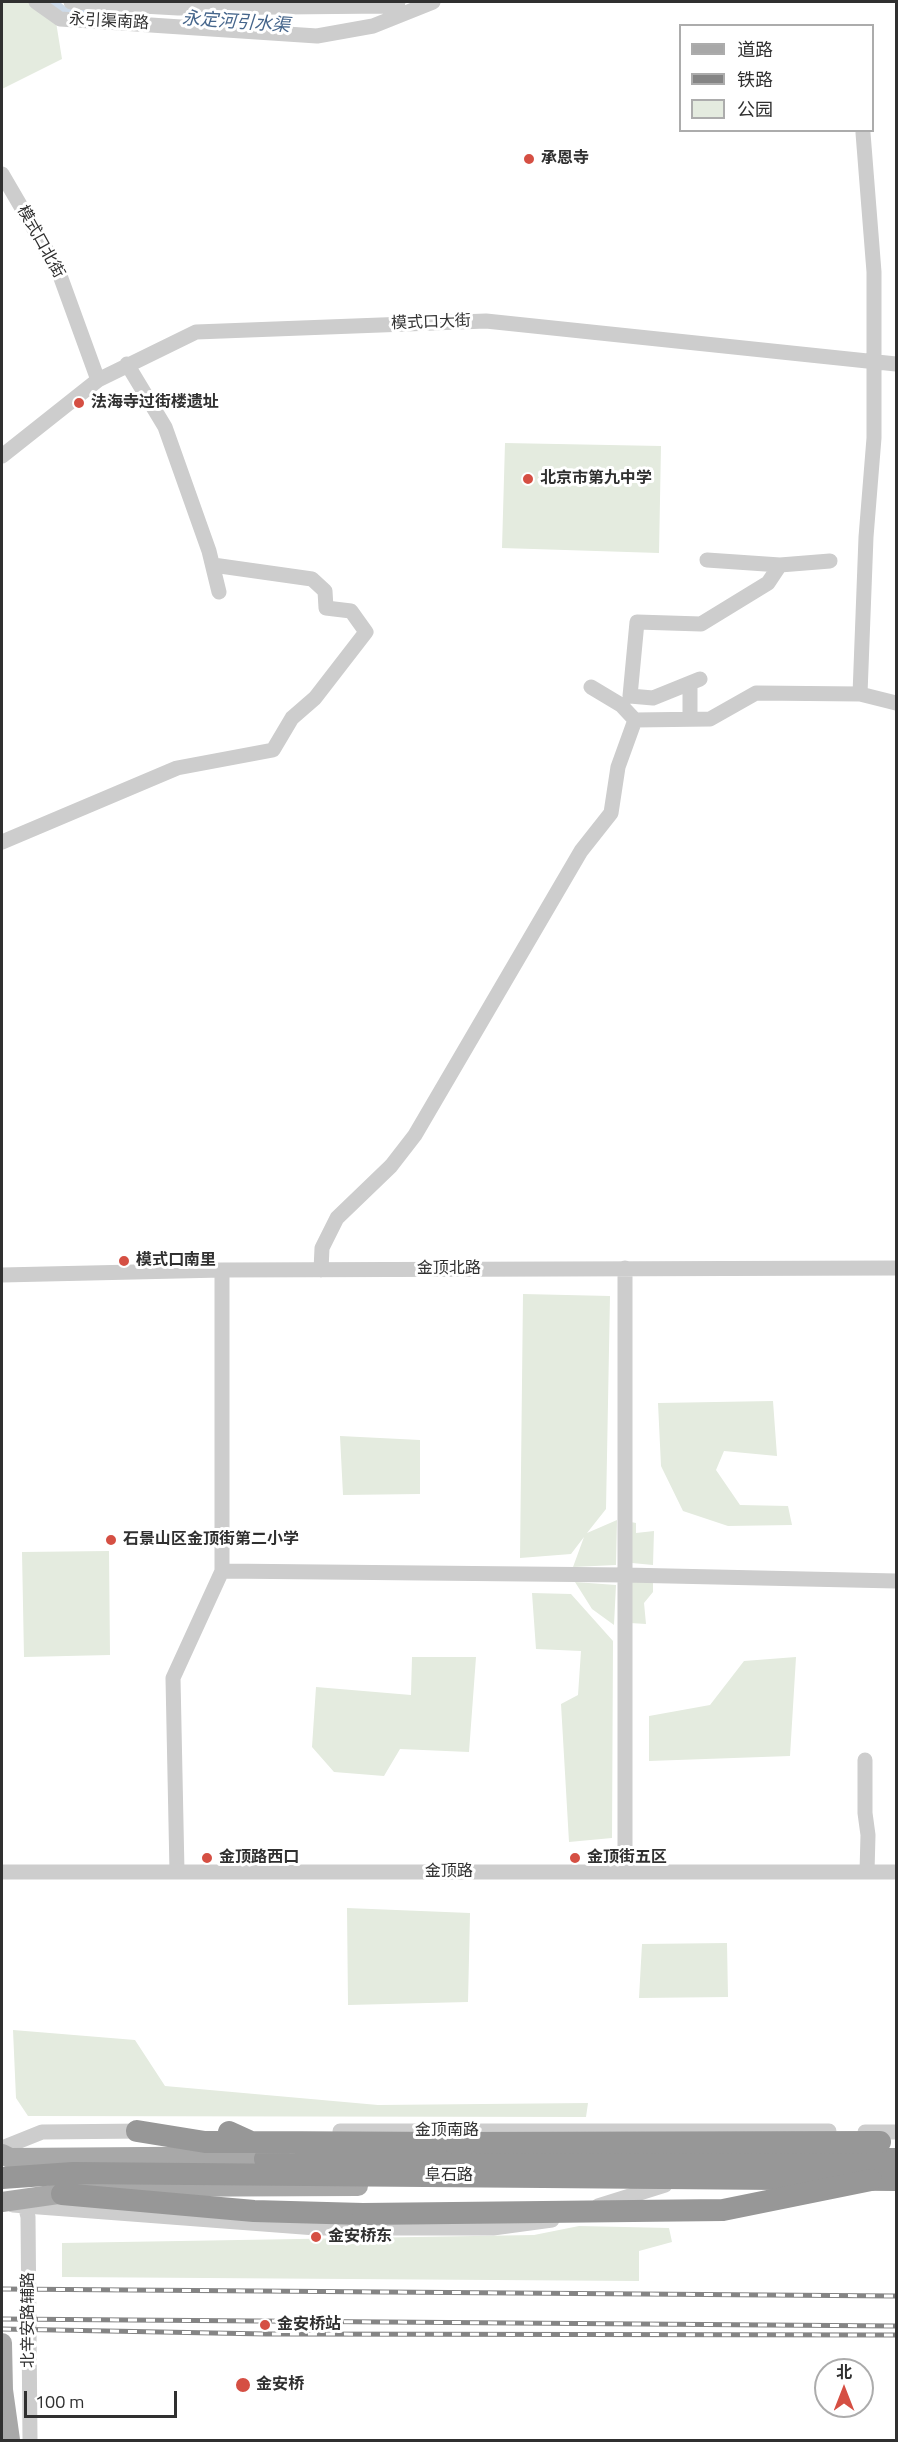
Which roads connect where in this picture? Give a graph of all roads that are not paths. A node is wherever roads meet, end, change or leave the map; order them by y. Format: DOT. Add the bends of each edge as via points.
graph roads {
  1 [pos="36,2"];
  2 [pos="70,2"];
  3 [pos="398,2"];
  4 [pos="433,2"];
  5 [pos="863,133"];
  6 [pos="2,174"];
  7 [pos="874,362"];
  8 [pos="127,364"];
  9 [pos="897,364"];
  10 [pos="98,380"];
  11 [pos="2,456"];
  12 [pos="706,560"];
  13 [pos="830,561"];
  14 [pos="213,565"];
  15 [pos="780,565"];
  16 [pos="219,592"];
  17 [pos="591,687"];
  18 [pos="860,694"];
  19 [pos="897,703"];
  20 [pos="690,719"];
  21 [pos="634,720"];
  22 [pos="2,842"];
  23 [pos="625,1268"];
  24 [pos="897,1268"];
  25 [pos="222,1270"];
  26 [pos="321,1270"];
  27 [pos="2,1275"];
  28 [pos="222,1571"];
  29 [pos="625,1575"];
  30 [pos="897,1581"];
  31 [pos="865,1760"];
  32 [pos="2,1872"];
  33 [pos="177,1872"];
  34 [pos="625,1872"];
  35 [pos="867,1872"];
  36 [pos="897,1872"];
  37 [pos="654,2130"];
  38 [pos="229,2132"];
  39 [pos="863,2132"];
  40 [pos="897,2132"];
  41 [pos="140,2138"];
  42 [pos="251,2142"];
  43 [pos="897,2143"];
  44 [pos="2,2151"];
  45 [pos="233,2156"];
  46 [pos="690,2156"];
  47 [pos="836,2156"];
  48 [pos="897,2157"];
  49 [pos="2,2163"];
  50 [pos="2,2178"];
  51 [pos="871,2180"];
  52 [pos="897,2180"];
  53 [pos="665,2185"];
  54 [pos="897,2186"];
  55 [pos="62,2194"];
  56 [pos="2,2203"];
  57 [pos="25,2203"];
  58 [pos="2,2343"];
  59 [pos="10,2440"];
  60 [pos="30,2440"];
  1 -- 4 [label="street, 永引渠南路" via="60,19 317,36 373,26"];
  2 -- 3 [label="street" via="178,8 388,6"];
  5 -- 7 [label="street" via="874,272"];
  6 -- 10 [label="street, 模式口北街" via="58,270"];
  7 -- 8 [label="street, 模式口大街" via="486,321 196,332"];
  7 -- 9 [label="street, 模式口大街"];
  7 -- 18 [label="street" via="874,438"];
  8 -- 10 [label="street, 模式口大街"];
  8 -- 14 [label="street" via="165,427"];
  10 -- 11 [label="street, 模式口大街"];
  12 -- 15 [label="street"];
  13 -- 15 [label="street"];
  14 -- 16 [label="street"];
  14 -- 22 [label="street" via="312,579 325,591 326,608 351,611 366,632 315,698 292,718 273,750 177,768"];
  15 -- 20 [label="street" via="768,583 701,624 637,622 630,696 652,698 695,681"];
  17 -- 21 [label="street" via="621,705"];
  18 -- 19 [label="street"];
  18 -- 20 [label="street" via="756,693 710,719"];
  20 -- 21 [label="street"];
  21 -- 26 [label="street" via="618,767 611,813 580,851 415,1135 391,1166 337,1218 322,1248"];
  23 -- 24 [label="street, 金顶北路"];
  23 -- 26 [label="street, 金顶北路"];
  23 -- 29 [label="street"];
  25 -- 26 [label="street, 金顶北路"];
  25 -- 27 [label="street, 金顶北路"];
  25 -- 28 [label="street"];
  28 -- 29 [label="street"];
  28 -- 33 [label="street" via="173,1678"];
  29 -- 30 [label="street"];
  29 -- 34 [label="street"];
  31 -- 35 [label="street"];
  32 -- 33 [label="street, 金顶路"];
  33 -- 34 [label="street, 金顶路"];
  34 -- 35 [label="street, 金顶路"];
  35 -- 36 [label="street, 金顶路"];
  37 -- 38 [label="street, 金顶南路"];
  37 -- 39 [label="street, 金顶南路"];
  37 -- 46 [label="street"];
  38 -- 41 [label="street, 金顶南路"];
  38 -- 42 [label="highway"];
  39 -- 40 [label="street, 金顶南路"];
  39 -- 47 [label="street"];
  41 -- 42 [label="highway"];
  41 -- 44 [label="main road"];
  41 -- 45 [label="main road"];
  42 -- 43 [label="highway, bridge"];
  44 -- 45 [label="main road, 金顶南路" via="10,2158"];
  45 -- 46 [label="main road, 金顶南路"];
  46 -- 47 [label="main road, 金顶南路"];
  47 -- 48 [label="main road, 金顶南路"];
  48 -- 49 [label="highway, 阜石路"];
  50 -- 51 [label="highway, 阜石路, bridge" via="85,2174"];
  51 -- 52 [label="highway, 阜石路"];
  51 -- 55 [label="highway, bridge" via="723,2210 363,2214 254,2211"];
  53 -- 54 [label="main road"];
  53 -- 55 [label="main road" via="107,2187"];
  53 -- 57 [label="street" via="550,2220 493,2228 316,2228"];
  55 -- 57 [label="main road"];
  56 -- 57 [label="main road"];
  57 -- 60 [label="street, 北辛安路辅路"];
  58 -- 59 [label="main road"];
}
